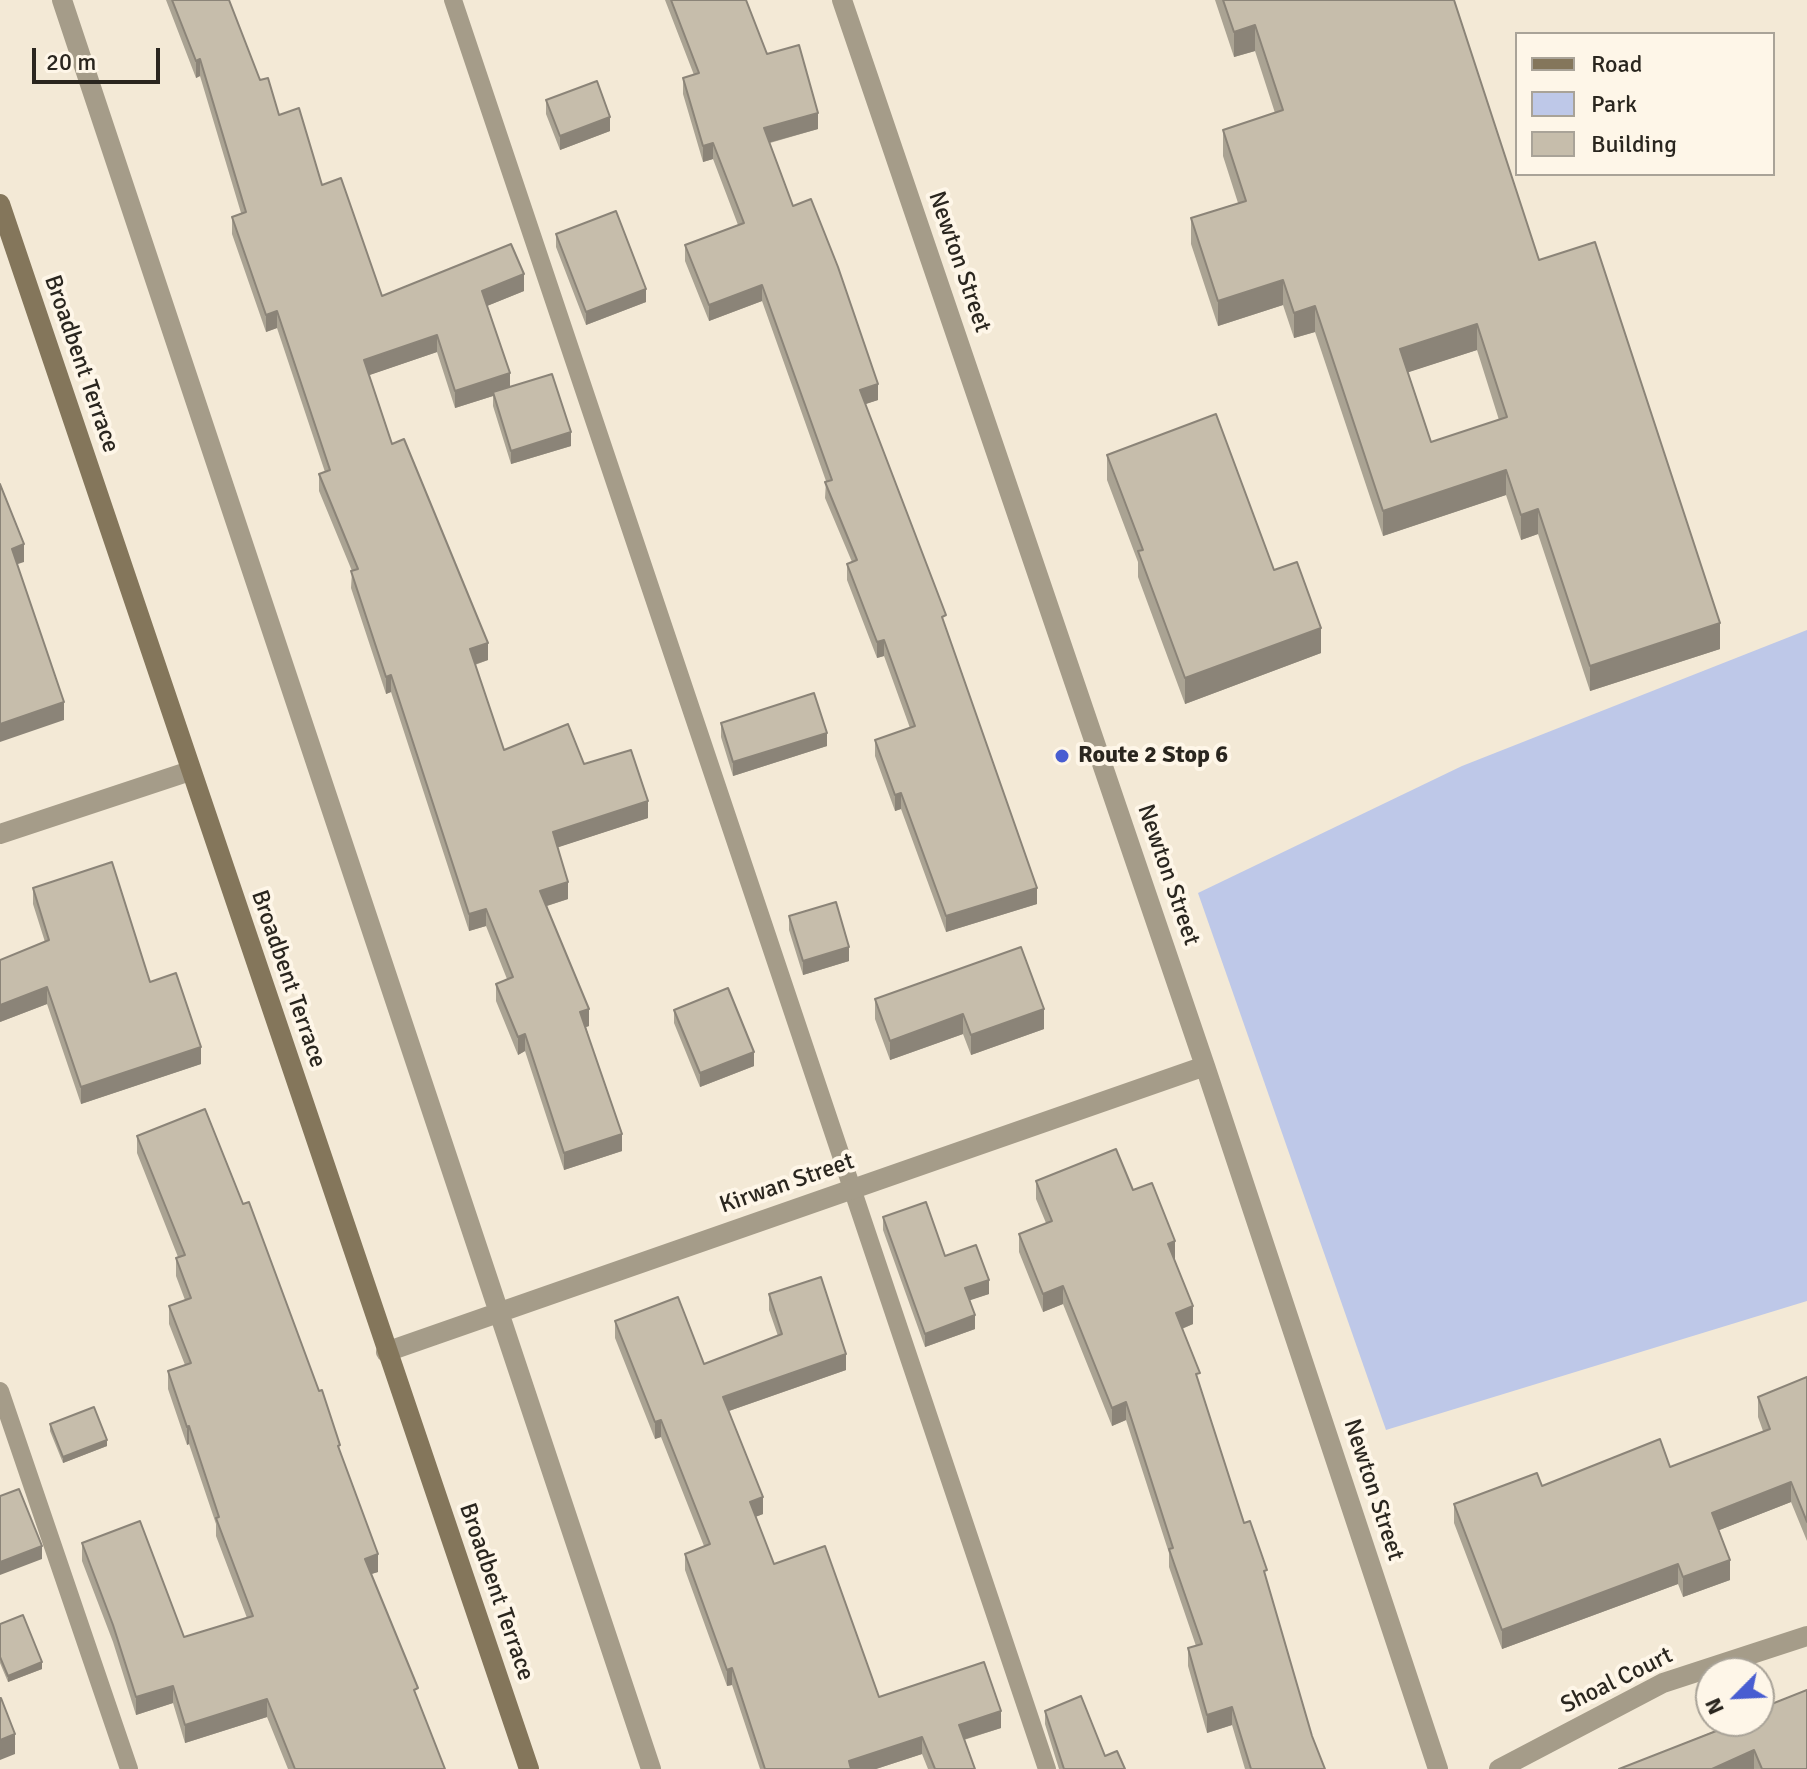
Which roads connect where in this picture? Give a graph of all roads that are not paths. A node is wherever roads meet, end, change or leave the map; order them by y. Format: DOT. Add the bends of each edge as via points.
graph roads {
  1 [pos="62,0"];
  2 [pos="453,0"];
  3 [pos="842,0"];
  4 [pos="0,204"];
  5 [pos="190,771"];
  6 [pos="0,834"];
  7 [pos="1205,1066"];
  8 [pos="852,1189"];
  9 [pos="500,1312"];
  10 [pos="386,1352"];
  11 [pos="0,1391"];
  12 [pos="1807,1636"];
  13 [pos="129,1769"];
  14 [pos="529,1769"];
  15 [pos="651,1769"];
  16 [pos="1047,1769"];
  17 [pos="1438,1769"];
  18 [pos="1499,1769"];
  1 -- 9 [label="street"];
  2 -- 8 [label="lane"];
  3 -- 7 [label="street, Newton Street"];
  4 -- 5 [label="main road, Broadbent Terrace"];
  5 -- 6 [label="street"];
  5 -- 10 [label="main road, Broadbent Terrace"];
  7 -- 8 [label="street, Kirwan Street"];
  7 -- 17 [label="street, Newton Street"];
  8 -- 9 [label="street, Kirwan Street"];
  8 -- 16 [label="lane"];
  9 -- 10 [label="street, Kirwan Street"];
  9 -- 15 [label="street"];
  10 -- 14 [label="main road, Broadbent Terrace"];
  11 -- 13 [label="lane"];
  12 -- 18 [label="street, Shoal Court" via="1663,1683"];
}
